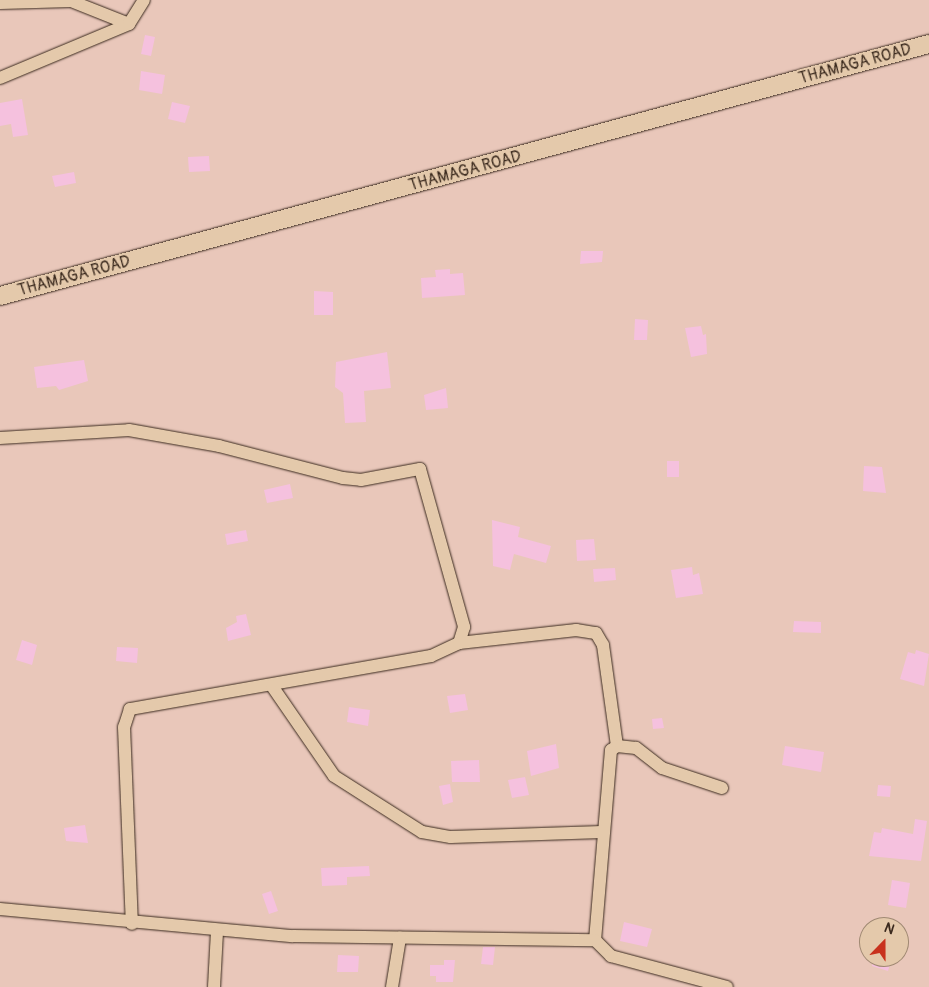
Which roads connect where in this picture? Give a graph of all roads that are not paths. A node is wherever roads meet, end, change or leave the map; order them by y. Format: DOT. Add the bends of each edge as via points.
graph roads {
  1 [pos="144,0"];
  2 [pos="0,3"];
  3 [pos="129,24"];
  4 [pos="929,44"];
  5 [pos="0,78"];
  6 [pos="0,296"];
  7 [pos="0,438"];
  8 [pos="459,643"];
  9 [pos="272,686"];
  10 [pos="617,746"];
  11 [pos="722,788"];
  12 [pos="602,832"];
  13 [pos="0,909"];
  14 [pos="132,924"];
  15 [pos="217,932"];
  16 [pos="400,938"];
  17 [pos="595,940"];
  18 [pos="214,987"];
  19 [pos="392,987"];
  20 [pos="727,987"];
  1 -- 3 [label="street"];
  2 -- 3 [label="street" via="71,2"];
  3 -- 5 [label="street"];
  4 -- 6 [label="main road, THAMAGA ROAD"];
  7 -- 8 [label="street" via="129,430 219,446 343,478 361,480 420,469 464,627"];
  8 -- 9 [label="street" via="431,656"];
  8 -- 10 [label="street" via="576,630 596,633 603,645"];
  9 -- 12 [label="street" via="334,776 422,832 451,837"];
  9 -- 14 [label="street" via="130,710 124,727"];
  10 -- 11 [label="street" via="636,748 680,776"];
  10 -- 12 [label="street" via="612,750"];
  12 -- 17 [label="street"];
  13 -- 14 [label="street"];
  14 -- 15 [label="street"];
  15 -- 16 [label="street"];
  15 -- 18 [label="street"];
  16 -- 17 [label="street"];
  16 -- 19 [label="street"];
  17 -- 20 [label="street" via="611,956"];
}
